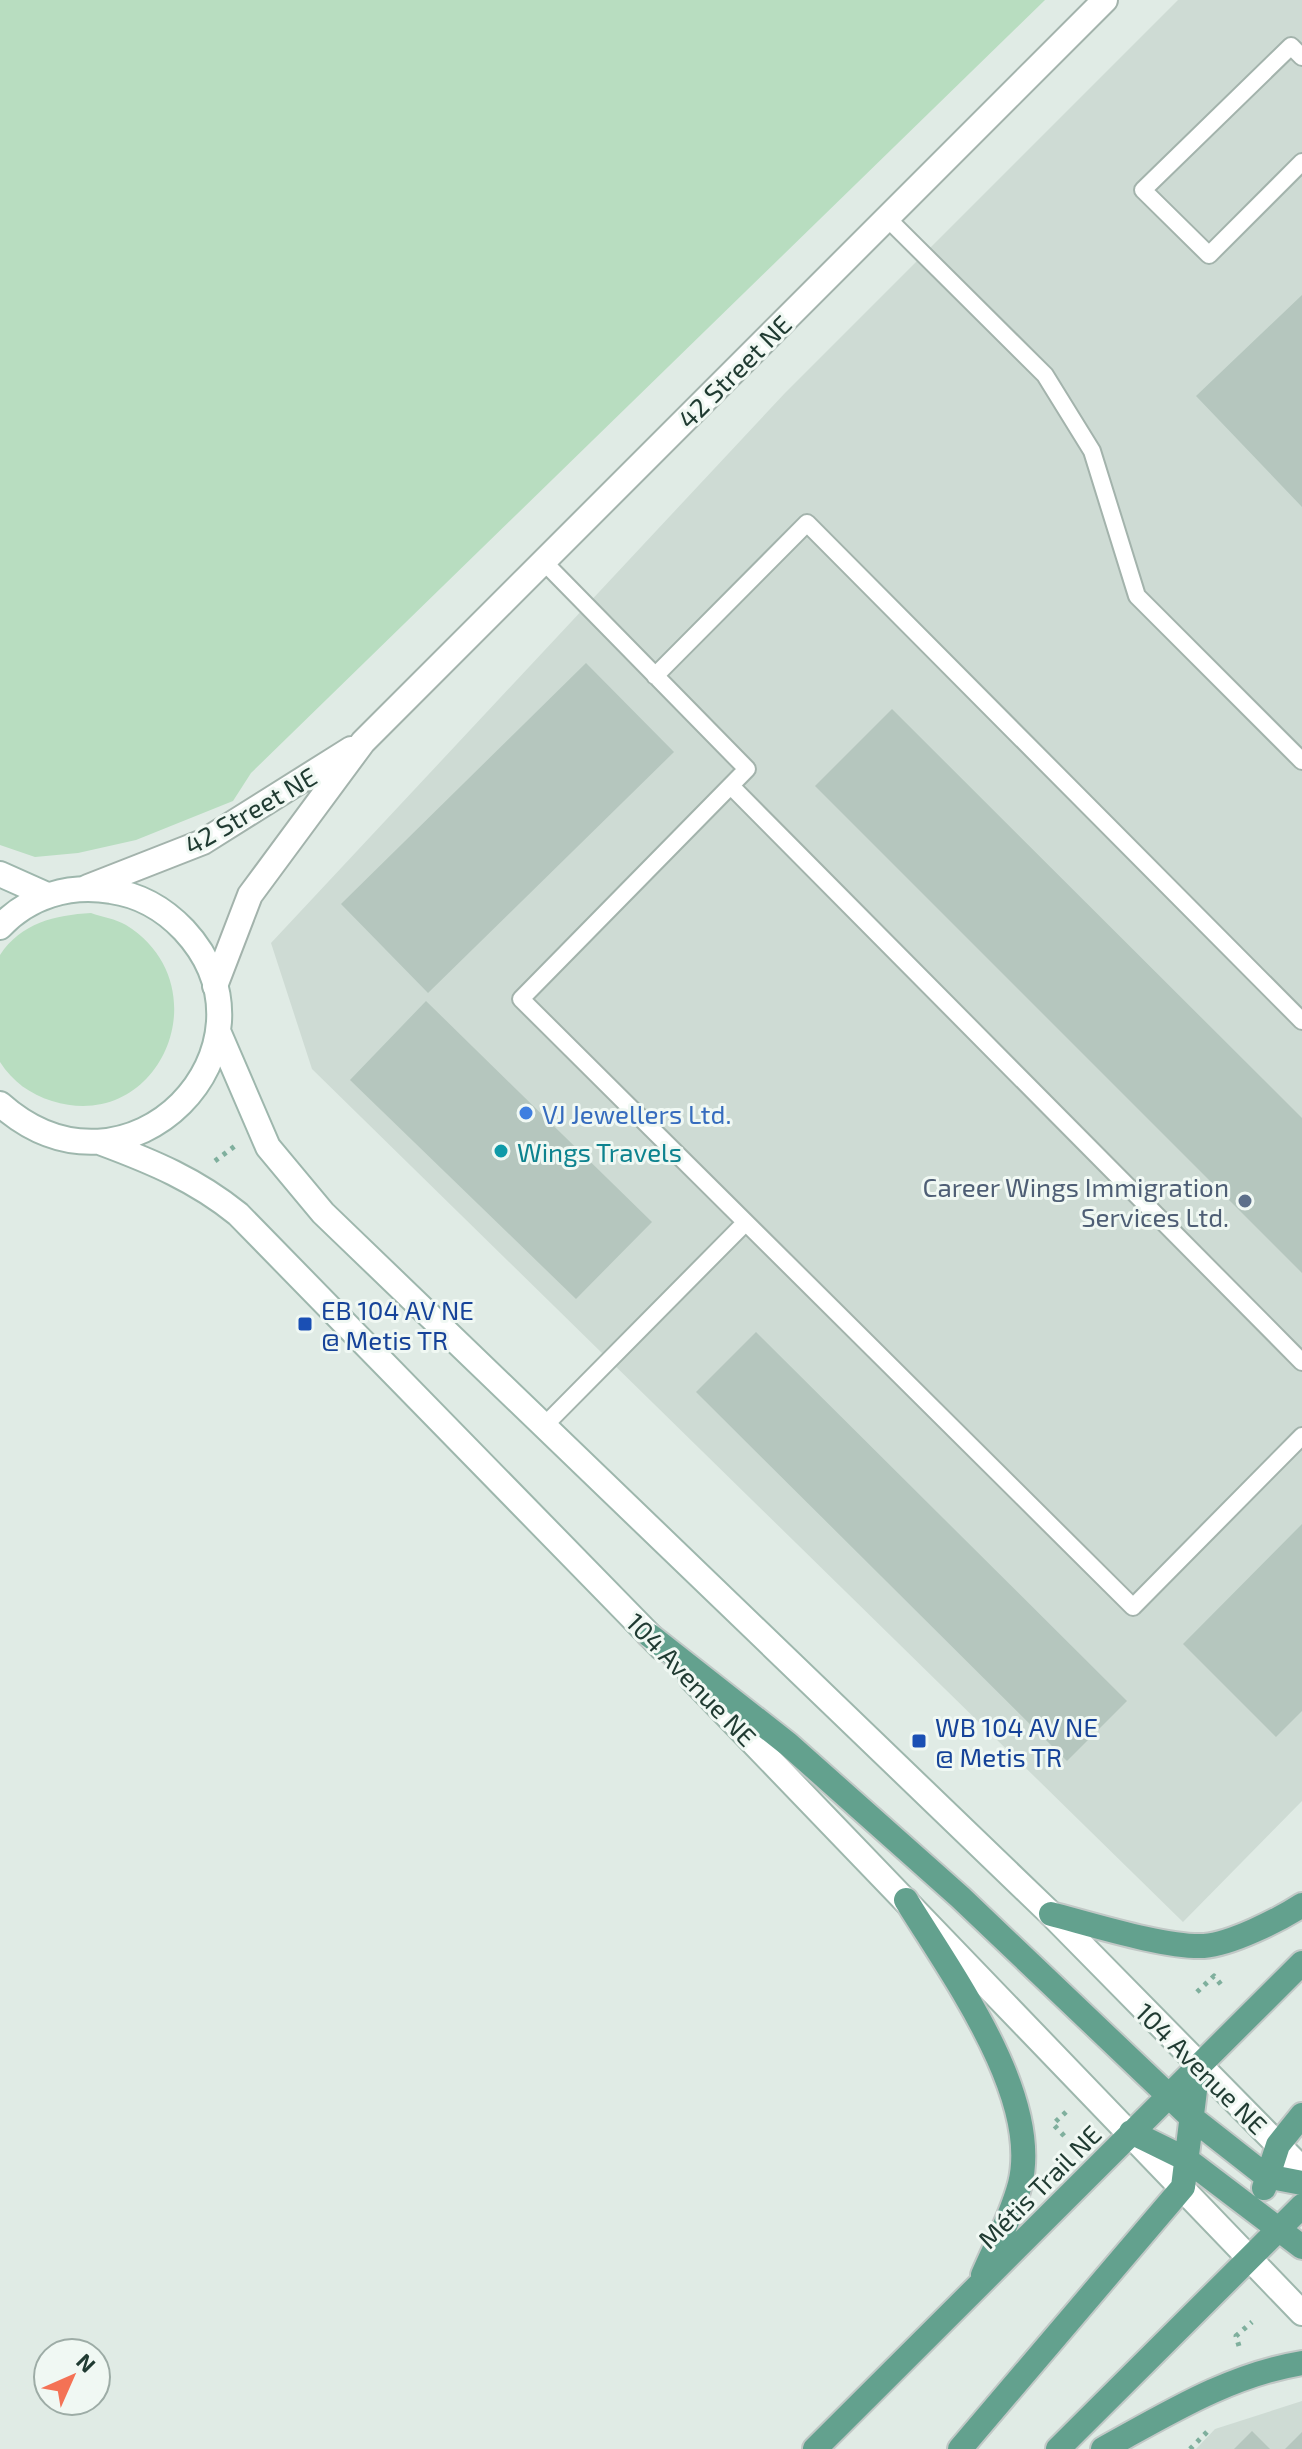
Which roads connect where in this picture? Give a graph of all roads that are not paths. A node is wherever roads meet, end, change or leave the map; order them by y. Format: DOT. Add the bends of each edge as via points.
graph roads {
  1 [pos="1105,0"];
  2 [pos="1302,57"];
  3 [pos="1302,162"];
  4 [pos="887,218"];
  5 [pos="543,561"];
  6 [pos="655,676"];
  7 [pos="363,742"];
  8 [pos="1302,761"];
  9 [pos="731,786"];
  10 [pos="0,874"];
  11 [pos="88,887"];
  12 [pos="47,895"];
  13 [pos="0,927"];
  14 [pos="215,986"];
  15 [pos="1302,1021"];
  16 [pos="218,1031"];
  17 [pos="0,1104"];
  18 [pos="102,1143"];
  19 [pos="745,1223"];
  20 [pos="1302,1362"];
  21 [pos="544,1426"];
  22 [pos="1302,1436"];
  23 [pos="649,1635"];
  24 [pos="906,1900"];
  25 [pos="1302,1905"];
  26 [pos="1051,1914"];
  27 [pos="1302,1963"];
  28 [pos="1198,2066"];
  29 [pos="1169,2096"];
  30 [pos="1302,2115"];
  31 [pos="1192,2118"];
  32 [pos="1131,2132"];
  33 [pos="1278,2145"];
  34 [pos="1186,2159"];
  35 [pos="1302,2169"];
  36 [pos="1266,2176"];
  37 [pos="1302,2183"];
  38 [pos="1183,2187"];
  39 [pos="1302,2206"];
  40 [pos="1258,2212"];
  41 [pos="1280,2228"];
  42 [pos="1302,2247"];
  43 [pos="1251,2258"];
  44 [pos="979,2284"];
  45 [pos="1302,2313"];
  46 [pos="1302,2363"];
  47 [pos="815,2449"];
  48 [pos="960,2449"];
  49 [pos="1058,2449"];
  50 [pos="1103,2449"];
  1 -- 4 [label="street, 42 Street NE"];
  2 -- 3 [label="lane" via="1291,46 1143,190 1209,255"];
  4 -- 5 [label="street, 42 Street NE"];
  4 -- 8 [label="lane" via="1045,375 1092,451 1137,596"];
  5 -- 6 [label="lane"];
  5 -- 7 [label="street, 42 Street NE"];
  6 -- 9 [label="lane" via="747,769"];
  6 -- 15 [label="lane" via="807,523"];
  7 -- 11 [label="street, 42 Street NE" via="203,842"];
  7 -- 14 [label="street, 42 Street NE" via="250,895"];
  9 -- 19 [label="lane" via="521,999"];
  9 -- 20 [label="lane"];
  10 -- 12 [label="street"];
  11 -- 12 [label="street"];
  11 -- 14 [label="street" via="130,894 168,914 198,946"];
  12 -- 13 [label="street"];
  14 -- 16 [label="street"];
  16 -- 18 [label="street" via="205,1073 179,1109 142,1133"];
  16 -- 21 [label="street, 104 Avenue NE" via="268,1147 304,1191"];
  17 -- 18 [label="street" via="23,1124 61,1140"];
  18 -- 23 [label="street, 104 Avenue NE" via="164,1166 238,1214"];
  19 -- 21 [label="lane"];
  19 -- 22 [label="lane" via="1133,1607"];
  21 -- 26 [label="street, 104 Avenue NE"];
  23 -- 24 [label="street, 104 Avenue NE"];
  23 -- 29 [label="main road" via="800,1755 960,1897"];
  24 -- 32 [label="street, 104 Avenue NE"];
  24 -- 44 [label="main road" via="972,2008 1022,2130 1020,2182"];
  25 -- 26 [label="main road" via="1284,1917 1204,1946"];
  26 -- 28 [label="street, 104 Avenue NE"];
  27 -- 28 [label="main road, Métis Trail NE"];
  28 -- 29 [label="main road, Métis Trail NE"];
  28 -- 31 [label="main road"];
  28 -- 33 [label="street, 104 Avenue NE"];
  29 -- 31 [label="main road"];
  29 -- 32 [label="main road, Métis Trail NE"];
  30 -- 33 [label="main road"];
  31 -- 34 [label="main road"];
  31 -- 36 [label="main road"];
  32 -- 34 [label="main road"];
  32 -- 38 [label="street, 104 Avenue NE"];
  32 -- 44 [label="main road, Métis Trail NE"];
  33 -- 35 [label="street, 104 Avenue NE"];
  33 -- 36 [label="main road"];
  34 -- 38 [label="main road"];
  34 -- 40 [label="main road"];
  36 -- 37 [label="main road"];
  36 -- 40 [label="main road"];
  38 -- 43 [label="street, 104 Avenue NE"];
  38 -- 48 [label="main road"];
  39 -- 41 [label="main road"];
  40 -- 41 [label="main road"];
  40 -- 43 [label="main road"];
  41 -- 42 [label="main road"];
  41 -- 43 [label="main road"];
  43 -- 45 [label="street, 104 Avenue NE"];
  43 -- 49 [label="main road"];
  44 -- 47 [label="main road, Métis Trail NE"];
  46 -- 50 [label="main road" via="1268,2368 1213,2389"];
}
